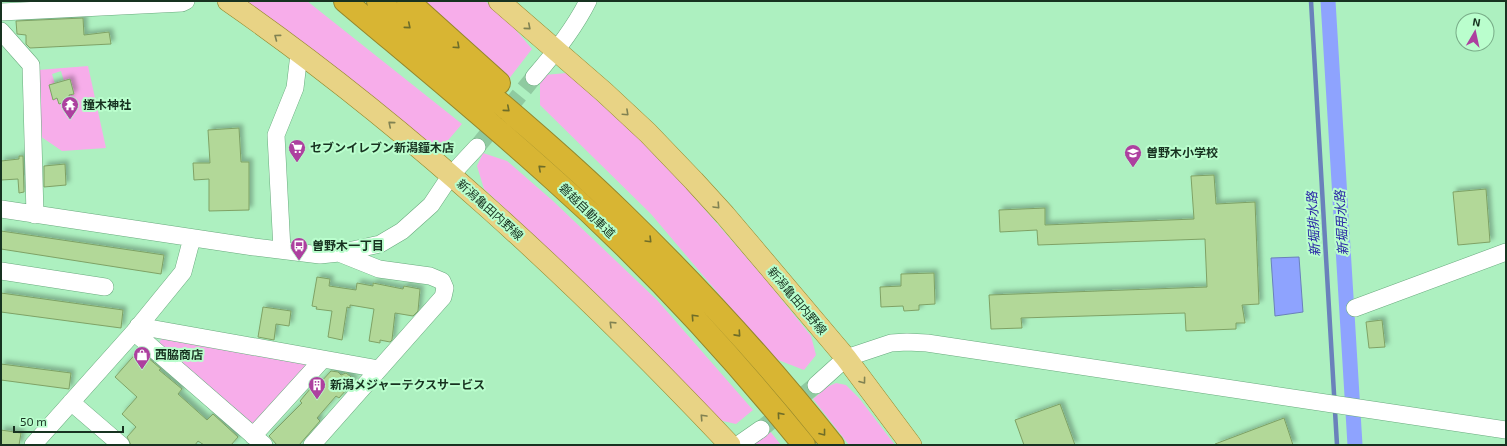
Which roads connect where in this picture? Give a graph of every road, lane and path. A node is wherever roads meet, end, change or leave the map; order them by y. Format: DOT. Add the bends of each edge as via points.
graph roads {
  1 [pos="186,1"];
  2 [pos="228,1"];
  3 [pos="333,1"];
  4 [pos="345,1"];
  5 [pos="378,1"];
  6 [pos="408,1"];
  7 [pos="499,1"];
  8 [pos="588,1"];
  9 [pos="1,12"];
  10 [pos="1,31"];
  11 [pos="557,52"];
  12 [pos="299,54"];
  13 [pos="534,77"];
  14 [pos="438,79"];
  15 [pos="477,147"];
  16 [pos="451,175"];
  17 [pos="1,209"];
  18 [pos="621,212"];
  19 [pos="35,215"];
  20 [pos="192,238"];
  21 [pos="282,250"];
  22 [pos="1506,252"];
  23 [pos="339,253"];
  24 [pos="1,271"];
  25 [pos="105,287"];
  26 [pos="1355,308"];
  27 [pos="136,329"];
  28 [pos="846,358"];
  29 [pos="323,359"];
  30 [pos="379,369"];
  31 [pos="816,385"];
  32 [pos="71,402"];
  33 [pos="761,429"];
  34 [pos="1505,429"];
  35 [pos="259,440"];
  36 [pos="33,445"];
  37 [pos="121,445"];
  38 [pos="312,445"];
  39 [pos="730,445"];
  40 [pos="738,445"];
  41 [pos="804,445"];
  42 [pos="833,445"];
  43 [pos="911,445"];
  1 -- 9 [label="street"];
  12 -- 2 [label="main road, 新潟亀田内野線, one-way"];
  3 -- 14 [label="highway"];
  4 -- 14 [label="highway, 磐越自動車道"];
  5 -- 18 [label="highway, 磐越自動車道, one-way" via="505,107"];
  6 -- 18 [label="highway, one-way" via="575,152"];
  7 -- 11 [label="main road, 新潟亀田内野線, one-way"];
  8 -- 11 [label="street"];
  10 -- 19 [label="street" via="31,65"];
  11 -- 13 [label="street"];
  11 -- 28 [label="main road, 新潟亀田内野線, one-way" via="648,133 694,181"];
  16 -- 12 [label="main road, 新潟亀田内野線, one-way" via="375,111"];
  12 -- 21 [label="street" via="295,88 276,135"];
  41 -- 14 [label="highway, 磐越自動車道, one-way" via="721,346 654,276 554,179"];
  15 -- 16 [label="street"];
  16 -- 23 [label="street" via="431,205 402,231 380,244"];
  39 -- 16 [label="main road, 新潟亀田内野線, one-way" via="654,365 548,262"];
  17 -- 19 [label="street"];
  18 -- 42 [label="highway, 磐越自動車道, one-way" via="738,333"];
  19 -- 20 [label="street"];
  20 -- 21 [label="street"];
  20 -- 27 [label="street" via="182,272"];
  21 -- 23 [label="street" via="320,256"];
  22 -- 26 [label="street"];
  23 -- 30 [label="street" via="380,268 430,276 442,281 445,288 443,297"];
  24 -- 25 [label="street"];
  27 -- 29 [label="street"];
  27 -- 32 [label="street"];
  27 -- 35 [label="street"];
  28 -- 31 [label="street"];
  28 -- 34 [label="street" via="891,343 927,343"];
  28 -- 43 [label="main road, 新潟亀田内野線, one-way"];
  29 -- 30 [label="street"];
  29 -- 35 [label="street"];
  30 -- 38 [label="street"];
  32 -- 36 [label="street"];
  32 -- 37 [label="street"];
  33 -- 40 [label="street"];
}
